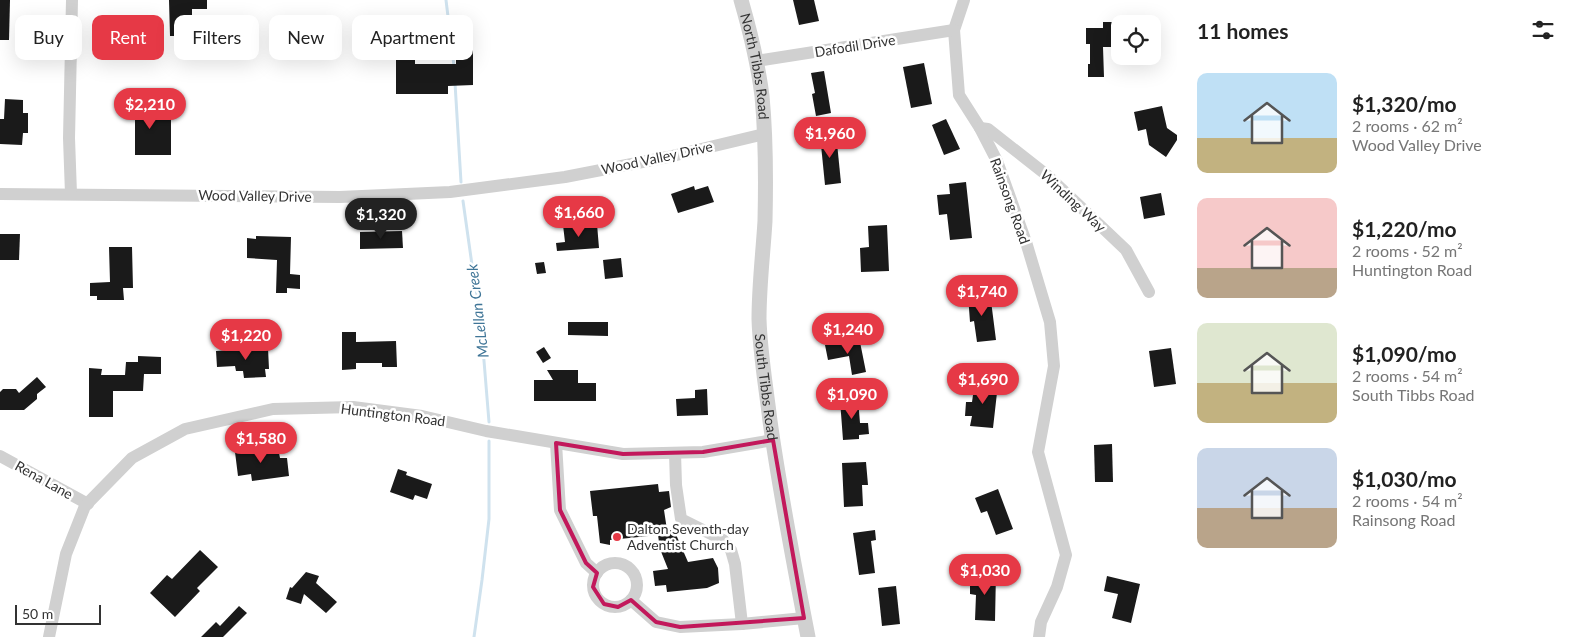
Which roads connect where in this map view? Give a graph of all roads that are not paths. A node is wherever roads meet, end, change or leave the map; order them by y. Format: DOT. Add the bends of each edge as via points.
graph roads {
  1 [pos="72,0"];
  2 [pos="741,0"];
  3 [pos="964,0"];
  4 [pos="954,30"];
  5 [pos="756,61"];
  6 [pos="980,128"];
  7 [pos="764,134"];
  8 [pos="0,194"];
  9 [pos="70,194"];
  10 [pos="1149,292"];
  11 [pos="773,440"];
  12 [pos="556,443"];
  13 [pos="675,453"];
  14 [pos="0,456"];
  15 [pos="88,504"];
  16 [pos="597,573"];
  17 [pos="631,600"];
  18 [pos="804,618"];
  19 [pos="742,624"];
  20 [pos="49,637"];
  21 [pos="808,637"];
  22 [pos="1039,637"];
  1 -- 9 [label="street"];
  2 -- 5 [label="street, North Tibbs Road"];
  3 -- 4 [label="street"];
  4 -- 5 [label="street, Dafodil Drive"];
  4 -- 6 [label="street, Rainsong Road" via="959,95"];
  5 -- 7 [label="street, North Tibbs Road"];
  6 -- 10 [label="street, Winding Way" via="988,129 1048,176 1126,250"];
  6 -- 22 [label="street, Rainsong Road" via="997,161 1050,322 1054,366 1038,452 1066,555 1057,587 1041,622"];
  7 -- 9 [label="street, Wood Valley Drive" via="565,177 450,192 340,197"];
  7 -- 11 [label="street, South Tibbs Road" via="765,222 759,320"];
  8 -- 9 [label="street, Wood Valley Drive"];
  11 -- 13 [label="street, Huntington Road" via="703,452"];
  11 -- 18 [label="street, South Tibbs Road"];
  12 -- 13 [label="street, Huntington Road" via="622,454"];
  12 -- 15 [label="street, Huntington Road" via="422,416 353,407 273,409 185,429 132,458"];
  12 -- 16 [label="street" via="560,510 586,563"];
  13 -- 19 [label="street" via="681,518 723,540 731,550"];
  14 -- 15 [label="street, Rena Lane"];
  15 -- 20 [label="street, Huntington Road" via="66,554"];
  16 -- 17 [label="street" via="593,587 598,600 611,607 625,605"];
  16 -- 17 [label="street" via="608,564 623,564 629,568 637,580"];
  17 -- 19 [label="street" via="656,622 680,626"];
  18 -- 19 [label="street"];
  18 -- 21 [label="street, South Tibbs Road"];
}
